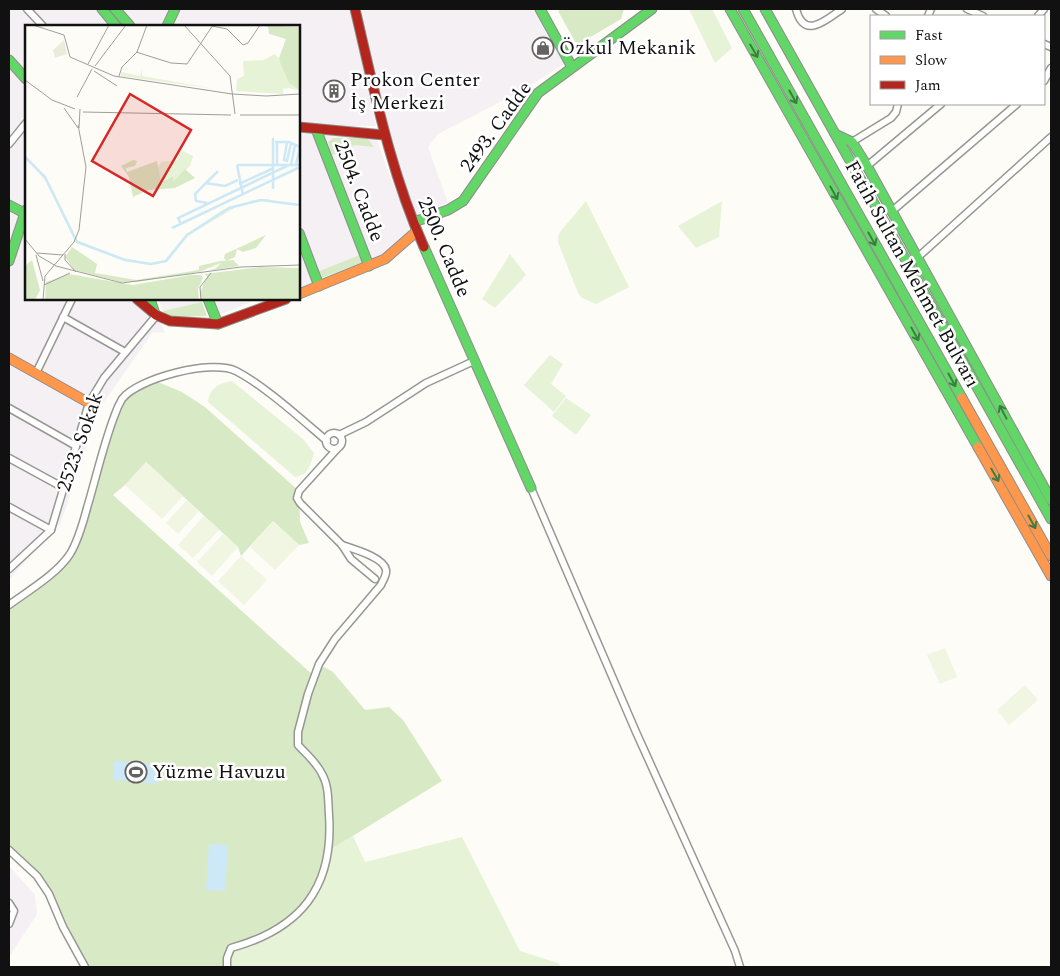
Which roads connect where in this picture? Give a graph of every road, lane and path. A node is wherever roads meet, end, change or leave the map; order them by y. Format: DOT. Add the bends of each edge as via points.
graph roads {
  1 [pos="27,9"];
  2 [pos="102,9"];
  3 [pos="115,9"];
  4 [pos="175,9"];
  5 [pos="356,9"];
  6 [pos="540,9"];
  7 [pos="652,9"];
  8 [pos="730,9"];
  9 [pos="743,9"];
  10 [pos="765,9"];
  11 [pos="796,9"];
  12 [pos="842,9"];
  13 [pos="967,9"];
  14 [pos="981,13"];
  15 [pos="42,25"];
  16 [pos="115,25"];
  17 [pos="129,25"];
  18 [pos="167,25"];
  19 [pos="9,60"];
  20 [pos="572,67"];
  21 [pos="1051,68"];
  22 [pos="25,78"];
  23 [pos="1045,79"];
  24 [pos="898,105"];
  25 [pos="940,105"];
  26 [pos="1016,105"];
  27 [pos="25,124"];
  28 [pos="300,127"];
  29 [pos="316,129"];
  30 [pos="834,134"];
  31 [pos="384,135"];
  32 [pos="1051,137"];
  33 [pos="852,142"];
  34 [pos="9,144"];
  35 [pos="867,166"];
  36 [pos="9,205"];
  37 [pos="891,212"];
  38 [pos="25,213"];
  39 [pos="25,216"];
  40 [pos="415,227"];
  41 [pos="300,236"];
  42 [pos="10,256"];
  43 [pos="917,258"];
  44 [pos="369,266"];
  45 [pos="319,286"];
  46 [pos="300,294"];
  47 [pos="72,300"];
  48 [pos="138,300"];
  49 [pos="150,300"];
  50 [pos="208,300"];
  51 [pos="279,300"];
  52 [pos="265,302"];
  53 [pos="156,316"];
  54 [pos="63,317"];
  55 [pos="218,324"];
  56 [pos="125,352"];
  57 [pos="9,358"];
  58 [pos="474,361"];
  59 [pos="36,373"];
  60 [pos="89,403"];
  61 [pos="9,408"];
  62 [pos="366,422"];
  63 [pos="340,435"];
  64 [pos="328,438"];
  65 [pos="76,446"];
  66 [pos="336,447"];
  67 [pos="9,458"];
  68 [pos="64,488"];
  69 [pos="531,488"];
  70 [pos="1051,500"];
  71 [pos="9,507"];
  72 [pos="1051,520"];
  73 [pos="51,530"];
  74 [pos="342,545"];
  75 [pos="1051,556"];
  76 [pos="9,559"];
  77 [pos="16,563"];
  78 [pos="9,569"];
  79 [pos="1051,576"];
  80 [pos="375,580"];
  81 [pos="9,605"];
  82 [pos="9,850"];
  83 [pos="9,903"];
  84 [pos="9,924"];
  85 [pos="85,967"];
  86 [pos="227,967"];
  87 [pos="740,967"];
  1 -- 15 [label="street"];
  2 -- 16 [label="main road"];
  3 -- 17 [label="main road"];
  4 -- 18 [label="main road"];
  5 -- 31 [label="main road, 2500. Cadde"];
  6 -- 20 [label="main road"];
  7 -- 20 [label="main road, 2493. Cadde"];
  8 -- 79 [label="main road, one-way"];
  9 -- 75 [label="main road, Fatih Sultan Mehmet Bulvarı, one-way"];
  10 -- 30 [label="main road, Fatih Sultan Mehmet Bulvarı"];
  11 -- 12 [label="street" via="807,26 814,26"];
  13 -- 14 [label="street"];
  19 -- 22 [label="main road"];
  20 -- 40 [label="main road, 2493. Cadde" via="532,99 463,201"];
  21 -- 23 [label="street"];
  24 -- 33 [label="street" via="891,118"];
  25 -- 35 [label="street"];
  26 -- 37 [label="street"];
  27 -- 34 [label="street"];
  28 -- 29 [label="main road"];
  29 -- 31 [label="main road"];
  29 -- 44 [label="main road, 2504. Cadde"];
  30 -- 33 [label="main road"];
  30 -- 72 [label="main road, Fatih Sultan Mehmet Bulvarı"];
  31 -- 40 [label="main road, 2500. Cadde"];
  32 -- 43 [label="street"];
  33 -- 35 [label="main road"];
  35 -- 37 [label="main road"];
  36 -- 38 [label="main road"];
  37 -- 43 [label="main road"];
  39 -- 42 [label="main road"];
  40 -- 44 [label="main road" via="398,249"];
  40 -- 58 [label="main road, 2500. Cadde"];
  41 -- 45 [label="main road"];
  70 -- 43 [label="main road, one-way"];
  44 -- 45 [label="main road"];
  45 -- 46 [label="main road"];
  47 -- 54 [label="street"];
  48 -- 53 [label="main road"];
  49 -- 53 [label="main road"];
  50 -- 55 [label="main road"];
  51 -- 52 [label="main road"];
  52 -- 55 [label="main road"];
  53 -- 55 [label="main road" via="170,321"];
  53 -- 56 [label="street, 2523. Sokak"];
  54 -- 56 [label="street"];
  54 -- 59 [label="street"];
  56 -- 60 [label="street, 2523. Sokak"];
  57 -- 59 [label="main road"];
  58 -- 62 [label="street" via="426,383"];
  58 -- 69 [label="main road, 2500. Cadde"];
  59 -- 60 [label="main road"];
  60 -- 65 [label="street, 2523. Sokak"];
  61 -- 65 [label="street"];
  62 -- 63 [label="street"];
  62 -- 66 [label="street"];
  63 -- 64 [label="street" via="334,433"];
  63 -- 66 [label="street" via="342,440"];
  64 -- 66 [label="street"];
  64 -- 81 [label="street" via="235,370 186,371 163,376 136,388 122,399 114,418 83,524 70,554"];
  65 -- 68 [label="street, 2523. Sokak"];
  66 -- 74 [label="street" via="299,491 297,498"];
  67 -- 68 [label="street"];
  68 -- 73 [label="street, 2523. Sokak"];
  69 -- 87 [label="street"];
  71 -- 73 [label="street"];
  73 -- 77 [label="street, 2523. Sokak"];
  74 -- 80 [label="street" via="351,559"];
  74 -- 86 [label="street" via="382,562 386,575 319,664 298,732 298,745 322,773 327,786 330,850 312,897 295,917 268,935 231,948"];
  76 -- 77 [label="street"];
  77 -- 78 [label="street, 2523. Sokak"];
  82 -- 85 [label="street" via="37,876 49,894"];
  83 -- 84 [label="street" via="14,911"];
}
